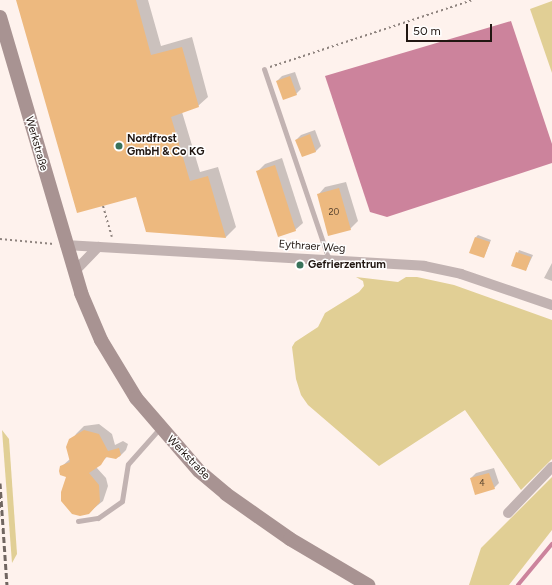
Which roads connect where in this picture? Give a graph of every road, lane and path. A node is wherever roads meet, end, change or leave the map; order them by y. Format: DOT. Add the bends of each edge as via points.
graph roads {
  1 [pos="473,0"];
  2 [pos="0,16"];
  3 [pos="264,69"];
  4 [pos="103,206"];
  5 [pos="0,239"];
  6 [pos="113,240"];
  7 [pos="65,245"];
  8 [pos="98,247"];
  9 [pos="329,260"];
  10 [pos="74,272"];
  11 [pos="552,306"];
  12 [pos="160,429"];
  13 [pos="552,467"];
  14 [pos="508,513"];
  15 [pos="78,521"];
  16 [pos="368,585"];
  1 -- 3 [label="path"];
  2 -- 7 [label="main road, Werkstraße"];
  3 -- 9 [label="lane"];
  4 -- 6 [label="path"];
  5 -- 7 [label="path"];
  7 -- 8 [label="street, Eythraer Weg"];
  7 -- 10 [label="main road, Werkstraße"];
  8 -- 9 [label="street, Eythraer Weg"];
  8 -- 10 [label="street"];
  9 -- 11 [label="street, Eythraer Weg" via="424,266 461,274"];
  10 -- 12 [label="main road, Werkstraße" via="86,306 112,360"];
  12 -- 15 [label="lane" via="128,464 122,502 98,518"];
  12 -- 16 [label="main road, Werkstraße" via="199,471 255,516"];
  13 -- 14 [label="street"];
}
